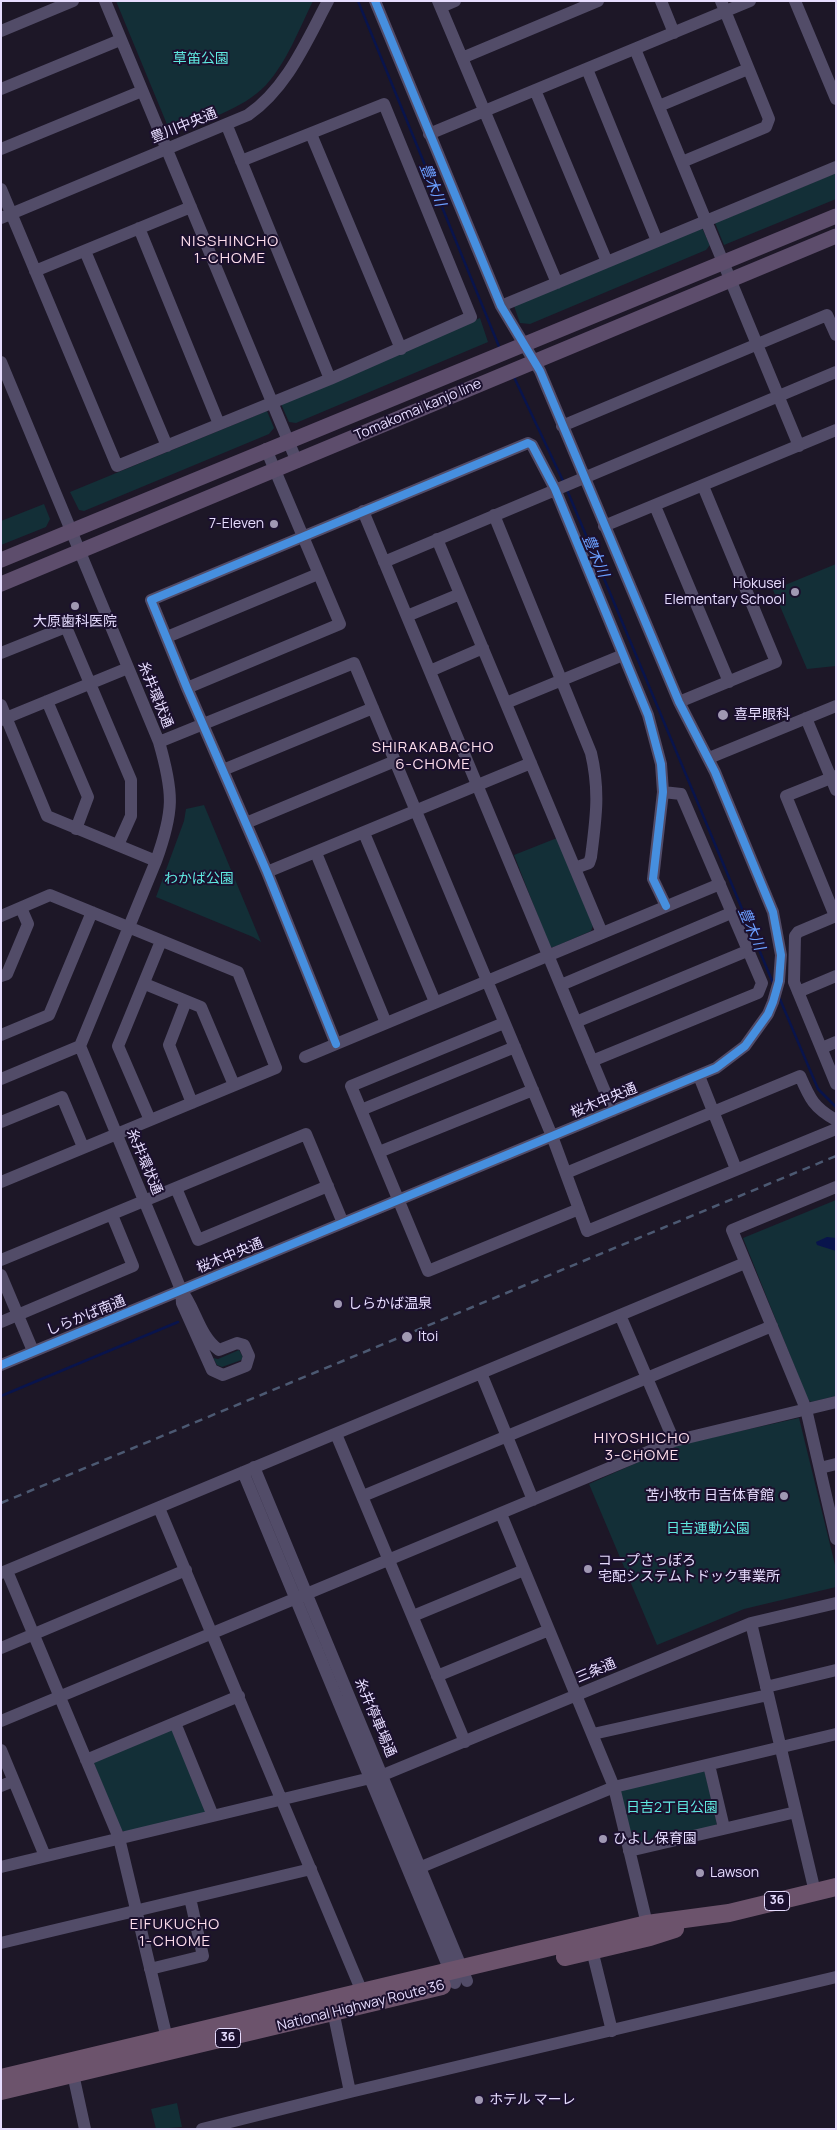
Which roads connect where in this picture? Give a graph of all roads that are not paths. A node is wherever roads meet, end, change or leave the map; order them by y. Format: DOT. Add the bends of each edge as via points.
graph roads {
  1 [pos="72,1"];
  2 [pos="105,1"];
  3 [pos="328,1"];
  4 [pos="375,1"];
  5 [pos="455,1"];
  6 [pos="598,1"];
  7 [pos="661,1"];
  8 [pos="750,1"];
  9 [pos="795,1"];
  10 [pos="440,4"];
  11 [pos="723,6"];
  12 [pos="1,31"];
  13 [pos="674,33"];
  14 [pos="120,40"];
  15 [pos="635,49"];
  16 [pos="462,58"];
  17 [pos="587,69"];
  18 [pos="748,69"];
  19 [pos="1,89"];
  20 [pos="142,90"];
  21 [pos="535,90"];
  22 [pos="836,99"];
  23 [pos="659,106"];
  24 [pos="484,111"];
  25 [pos="227,126"];
  26 [pos="311,134"];
  27 [pos="429,134"];
  28 [pos="1,149"];
  29 [pos="167,149"];
  30 [pos="242,161"];
  31 [pos="682,162"];
  32 [pos="836,167"];
  33 [pos="1,189"];
  34 [pos="191,208"];
  35 [pos="7,216"];
  36 [pos="836,216"];
  37 [pos="707,220"];
  38 [pos="139,228"];
  39 [pos="836,236"];
  40 [pos="657,241"];
  41 [pos="85,251"];
  42 [pos="607,262"];
  43 [pos="724,262"];
  44 [pos="36,271"];
  45 [pos="731,280"];
  46 [pos="556,283"];
  47 [pos="501,306"];
  48 [pos="836,335"];
  49 [pos="757,345"];
  50 [pos="518,346"];
  51 [pos="401,349"];
  52 [pos="1,362"];
  53 [pos="527,364"];
  54 [pos="836,372"];
  55 [pos="330,379"];
  56 [pos="778,395"];
  57 [pos="272,402"];
  58 [pos="219,424"];
  59 [pos="562,426"];
  60 [pos="836,430"];
  61 [pos="288,440"];
  62 [pos="167,446"];
  63 [pos="799,446"];
  64 [pos="266,449"];
  65 [pos="297,462"];
  66 [pos="276,471"];
  67 [pos="584,476"];
  68 [pos="561,486"];
  69 [pos="703,486"];
  70 [pos="655,506"];
  71 [pos="363,511"];
  72 [pos="494,515"];
  73 [pos="604,526"];
  74 [pos="71,531"];
  75 [pos="303,536"];
  76 [pos="438,539"];
  77 [pos="80,552"];
  78 [pos="1,560"];
  79 [pos="384,562"];
  80 [pos="318,574"];
  81 [pos="1,584"];
  82 [pos="460,594"];
  83 [pos="407,616"];
  84 [pos="166,637"];
  85 [pos="483,648"];
  86 [pos="1,654"];
  87 [pos="623,655"];
  88 [pos="128,668"];
  89 [pos="430,671"];
  90 [pos="561,680"];
  91 [pos="729,682"];
  92 [pos="90,683"];
  93 [pos="187,688"];
  94 [pos="47,701"];
  95 [pos="679,702"];
  96 [pos="506,703"];
  97 [pos="1,705"];
  98 [pos="836,706"];
  99 [pos="374,708"];
  100 [pos="806,718"];
  101 [pos="4,719"];
  102 [pos="203,724"];
  103 [pos="159,742"];
  104 [pos="709,758"];
  105 [pos="395,762"];
  106 [pos="531,763"];
  107 [pos="223,770"];
  108 [pos="833,777"];
  109 [pos="477,786"];
  110 [pos="836,790"];
  111 [pos="663,792"];
  112 [pos="417,811"];
  113 [pos="246,823"];
  114 [pos="76,829"];
  115 [pos="364,833"];
  116 [pos="118,845"];
  117 [pos="316,853"];
  118 [pos="156,861"];
  119 [pos="575,868"];
  120 [pos="267,872"];
  121 [pos="720,884"];
  122 [pos="666,906"];
  123 [pos="21,908"];
  124 [pos="92,912"];
  125 [pos="731,913"];
  126 [pos="1,916"];
  127 [pos="836,916"];
  128 [pos="129,927"];
  129 [pos="602,933"];
  130 [pos="161,941"];
  131 [pos="747,951"];
  132 [pos="548,956"];
  133 [pos="1,976"];
  134 [pos="836,976"];
  135 [pos="486,980"];
  136 [pos="144,984"];
  137 [pos="561,985"];
  138 [pos="798,992"];
  139 [pos="186,1001"];
  140 [pos="435,1002"];
  141 [pos="576,1022"];
  142 [pos="386,1023"];
  143 [pos="504,1023"];
  144 [pos="1,1035"];
  145 [pos="836,1042"];
  146 [pos="336,1044"];
  147 [pos="80,1046"];
  148 [pos="515,1047"];
  149 [pos="822,1048"];
  150 [pos="305,1058"];
  151 [pos="592,1061"];
  152 [pos="699,1076"];
  153 [pos="1,1079"];
  154 [pos="836,1084"];
  155 [pos="234,1085"];
  156 [pos="533,1090"];
  157 [pos="192,1103"];
  158 [pos="361,1110"];
  159 [pos="613,1111"];
  160 [pos="713,1113"];
  161 [pos="150,1120"];
  162 [pos="836,1120"];
  163 [pos="1,1122"];
  164 [pos="836,1129"];
  165 [pos="116,1134"];
  166 [pos="552,1136"];
  167 [pos="83,1148"];
  168 [pos="378,1152"];
  169 [pos="736,1169"];
  170 [pos="566,1174"];
  171 [pos="1,1182"];
  172 [pos="328,1186"];
  173 [pos="836,1186"];
  174 [pos="176,1188"];
  175 [pos="145,1201"];
  176 [pos="399,1201"];
  177 [pos="579,1208"];
  178 [pos="112,1215"];
  179 [pos="343,1223"];
  180 [pos="1,1260"];
  181 [pos="746,1263"];
  182 [pos="1,1275"];
  183 [pos="181,1290"];
  184 [pos="18,1315"];
  185 [pos="620,1315"];
  186 [pos="1,1322"];
  187 [pos="772,1326"];
  188 [pos="33,1351"];
  189 [pos="1,1365"];
  190 [pos="481,1373"];
  191 [pos="648,1377"];
  192 [pos="836,1402"];
  193 [pos="806,1409"];
  194 [pos="336,1434"];
  195 [pos="507,1436"];
  196 [pos="674,1440"];
  197 [pos="836,1464"];
  198 [pos="820,1468"];
  199 [pos="248,1470"];
  200 [pos="363,1496"];
  201 [pos="533,1500"];
  202 [pos="159,1508"];
  203 [pos="501,1514"];
  204 [pos="835,1532"];
  205 [pos="388,1560"];
  206 [pos="186,1570"];
  207 [pos="524,1570"];
  208 [pos="4,1572"];
  209 [pos="302,1597"];
  210 [pos="836,1603"];
  211 [pos="413,1616"];
  212 [pos="751,1624"];
  213 [pos="549,1630"];
  214 [pos="213,1633"];
  215 [pos="33,1634"];
  216 [pos="1,1648"];
  217 [pos="836,1670"];
  218 [pos="437,1676"];
  219 [pos="767,1691"];
  220 [pos="576,1695"];
  221 [pos="239,1696"];
  222 [pos="60,1697"];
  223 [pos="1,1721"];
  224 [pos="175,1723"];
  225 [pos="593,1734"];
  226 [pos="836,1734"];
  227 [pos="464,1742"];
  228 [pos="781,1747"];
  229 [pos="1,1750"];
  230 [pos="86,1760"];
  231 [pos="709,1765"];
  232 [pos="377,1777"];
  233 [pos="14,1781"];
  234 [pos="1,1786"];
  235 [pos="614,1786"];
  236 [pos="282,1800"];
  237 [pos="796,1812"];
  238 [pos="213,1816"];
  239 [pos="724,1828"];
  240 [pos="119,1838"];
  241 [pos="630,1851"];
  242 [pos="45,1856"];
  243 [pos="1,1867"];
  244 [pos="312,1869"];
  245 [pos="414,1870"];
  246 [pos="836,1887"];
  247 [pos="815,1892"];
  248 [pos="190,1898"];
  249 [pos="136,1911"];
  250 [pos="718,1914"];
  251 [pos="647,1924"];
  252 [pos="1,1943"];
  253 [pos="592,1950"];
  254 [pos="150,1969"];
  255 [pos="459,1976"];
  256 [pos="836,1977"];
  257 [pos="366,1999"];
  258 [pos="332,2007"];
  259 [pos="612,2031"];
  260 [pos="169,2045"];
  261 [pos="73,2074"];
  262 [pos="1,2078"];
  263 [pos="1,2091"];
  264 [pos="350,2092"];
  265 [pos="85,2129"];
  266 [pos="202,2129"];
  1 -- 12 [label="street"];
  2 -- 14 [label="street"];
  3 -- 25 [label="street, 豊川中央通" via="306,44 275,91 254,111"];
  4 -- 27 [label="street, 桜木中央通"];
  5 -- 10 [label="street"];
  6 -- 16 [label="street"];
  7 -- 13 [label="street"];
  8 -- 11 [label="street"];
  9 -- 22 [label="street"];
  10 -- 16 [label="street"];
  11 -- 13 [label="street"];
  11 -- 18 [label="street"];
  13 -- 15 [label="street"];
  14 -- 19 [label="street"];
  14 -- 20 [label="street"];
  15 -- 17 [label="street"];
  15 -- 23 [label="street"];
  16 -- 24 [label="street"];
  17 -- 21 [label="street"];
  17 -- 40 [label="street"];
  18 -- 23 [label="street"];
  18 -- 31 [label="street" via="768,119 766,127"];
  20 -- 28 [label="street"];
  20 -- 29 [label="street"];
  21 -- 24 [label="street"];
  21 -- 42 [label="street"];
  23 -- 31 [label="street"];
  24 -- 27 [label="street"];
  24 -- 46 [label="street"];
  25 -- 29 [label="street, 豊川中央通"];
  25 -- 30 [label="street"];
  26 -- 30 [label="street"];
  26 -- 51 [label="street"];
  26 -- 51 [label="street" via="384,104 471,317"];
  27 -- 47 [label="street, 桜木中央通"];
  29 -- 34 [label="street"];
  29 -- 35 [label="street, 豊川中央通"];
  30 -- 55 [label="street"];
  31 -- 37 [label="street"];
  32 -- 37 [label="street"];
  33 -- 35 [label="street"];
  34 -- 38 [label="street"];
  34 -- 57 [label="street"];
  35 -- 44 [label="street"];
  36 -- 43 [label="main road, Tomakomai kanjo line"];
  37 -- 40 [label="street"];
  37 -- 43 [label="street"];
  38 -- 41 [label="street"];
  38 -- 58 [label="street"];
  39 -- 45 [label="main road, Tomakomai kanjo line"];
  40 -- 42 [label="street"];
  41 -- 44 [label="street"];
  41 -- 62 [label="street"];
  42 -- 46 [label="street"];
  43 -- 45 [label="street"];
  43 -- 50 [label="main road, Tomakomai kanjo line"];
  44 -- 62 [label="street" via="117,466"];
  45 -- 49 [label="street"];
  45 -- 53 [label="main road, Tomakomai kanjo line"];
  46 -- 47 [label="street"];
  47 -- 50 [label="street, 桜木中央通"];
  48 -- 49 [label="street" via="828,315"];
  49 -- 56 [label="street"];
  49 -- 59 [label="street"];
  50 -- 53 [label="street, 桜木中央通"];
  50 -- 61 [label="main road, Tomakomai kanjo line"];
  51 -- 55 [label="street"];
  52 -- 74 [label="street, 糸井環状通"];
  53 -- 59 [label="street, 桜木中央通"];
  53 -- 65 [label="main road, Tomakomai kanjo line"];
  54 -- 56 [label="street"];
  55 -- 57 [label="street"];
  56 -- 63 [label="street"];
  56 -- 67 [label="street"];
  57 -- 58 [label="street"];
  57 -- 61 [label="street"];
  58 -- 62 [label="street"];
  59 -- 67 [label="street, 桜木中央通"];
  60 -- 63 [label="street"];
  61 -- 64 [label="main road, Tomakomai kanjo line"];
  61 -- 65 [label="street"];
  63 -- 69 [label="street"];
  64 -- 66 [label="street"];
  64 -- 74 [label="main road, Tomakomai kanjo line"];
  65 -- 66 [label="main road, Tomakomai kanjo line"];
  66 -- 75 [label="street"];
  66 -- 77 [label="main road, Tomakomai kanjo line"];
  67 -- 68 [label="street"];
  67 -- 73 [label="street, 桜木中央通"];
  68 -- 71 [label="street" via="528,443"];
  68 -- 72 [label="street"];
  68 -- 87 [label="street"];
  69 -- 70 [label="street"];
  69 -- 91 [label="street" via="776,662"];
  70 -- 73 [label="street"];
  70 -- 91 [label="street"];
  71 -- 75 [label="street"];
  71 -- 79 [label="street"];
  72 -- 76 [label="street"];
  72 -- 90 [label="street"];
  73 -- 95 [label="street, 桜木中央通"];
  74 -- 77 [label="street, 糸井環状通"];
  74 -- 78 [label="main road, Tomakomai kanjo line"];
  75 -- 80 [label="street"];
  75 -- 84 [label="street" via="151,600"];
  76 -- 79 [label="street"];
  76 -- 82 [label="street"];
  77 -- 81 [label="main road, Tomakomai kanjo line"];
  77 -- 88 [label="street, 糸井環状通"];
  79 -- 83 [label="street"];
  80 -- 84 [label="street"];
  80 -- 93 [label="street" via="340,624"];
  82 -- 83 [label="street"];
  82 -- 85 [label="street"];
  83 -- 89 [label="street"];
  84 -- 93 [label="street"];
  85 -- 89 [label="street"];
  85 -- 96 [label="street"];
  86 -- 92 [label="street" via="66,628"];
  87 -- 90 [label="street"];
  87 -- 111 [label="street" via="648,714 661,764"];
  88 -- 92 [label="street"];
  88 -- 103 [label="street, 糸井環状通"];
  89 -- 109 [label="street"];
  90 -- 96 [label="street"];
  90 -- 119 [label="street" via="591,753 598,794 591,857 589,863"];
  91 -- 95 [label="street"];
  92 -- 94 [label="street"];
  92 -- 116 [label="street" via="131,780 131,816"];
  93 -- 102 [label="street"];
  94 -- 101 [label="street"];
  94 -- 114 [label="street" via="88,797"];
  95 -- 104 [label="street, 桜木中央通"];
  96 -- 106 [label="street"];
  97 -- 101 [label="street"];
  98 -- 100 [label="street"];
  99 -- 102 [label="street" via="354,662"];
  99 -- 105 [label="street"];
  99 -- 107 [label="street"];
  100 -- 104 [label="street"];
  100 -- 108 [label="street"];
  101 -- 114 [label="street" via="47,816"];
  102 -- 103 [label="street"];
  102 -- 107 [label="street"];
  103 -- 118 [label="street, 糸井環状通" via="171,798 167,831"];
  104 -- 152 [label="street, 桜木中央通" via="773,912 781,954 779,981 768,1014 745,1046 724,1063"];
  105 -- 112 [label="street"];
  105 -- 113 [label="street"];
  106 -- 109 [label="street"];
  106 -- 119 [label="street"];
  107 -- 113 [label="street"];
  108 -- 110 [label="street"];
  108 -- 127 [label="street" via="786,796"];
  109 -- 112 [label="street"];
  109 -- 132 [label="street"];
  111 -- 121 [label="street" via="681,794"];
  111 -- 122 [label="street" via="653,879"];
  112 -- 115 [label="street"];
  112 -- 135 [label="street"];
  113 -- 120 [label="street"];
  114 -- 116 [label="street"];
  115 -- 117 [label="street"];
  115 -- 140 [label="street"];
  116 -- 118 [label="street"];
  117 -- 120 [label="street"];
  117 -- 142 [label="street"];
  118 -- 128 [label="street, 糸井環状通"];
  119 -- 129 [label="street"];
  120 -- 146 [label="street"];
  121 -- 122 [label="street"];
  121 -- 125 [label="street"];
  122 -- 129 [label="street"];
  123 -- 124 [label="street" via="50,895"];
  123 -- 126 [label="street"];
  123 -- 133 [label="street" via="28,924 7,974"];
  124 -- 128 [label="street"];
  124 -- 144 [label="street" via="49,1015"];
  125 -- 131 [label="street"];
  125 -- 137 [label="street"];
  127 -- 138 [label="street" via="795,936 794,982"];
  128 -- 130 [label="street"];
  128 -- 147 [label="street, 糸井環状通"];
  129 -- 132 [label="street"];
  130 -- 136 [label="street"];
  130 -- 155 [label="street" via="238,972 276,1068"];
  131 -- 141 [label="street"];
  131 -- 151 [label="street" via="762,983 758,994"];
  132 -- 135 [label="street"];
  132 -- 137 [label="street"];
  134 -- 138 [label="street"];
  135 -- 140 [label="street"];
  135 -- 143 [label="street"];
  136 -- 139 [label="street"];
  136 -- 161 [label="street" via="118,1046"];
  137 -- 141 [label="street"];
  138 -- 149 [label="street"];
  139 -- 155 [label="street" via="201,1007"];
  139 -- 157 [label="street" via="169,1045"];
  140 -- 142 [label="street"];
  141 -- 151 [label="street"];
  142 -- 146 [label="street"];
  143 -- 148 [label="street"];
  143 -- 158 [label="street" via="351,1086"];
  145 -- 149 [label="street"];
  146 -- 150 [label="street"];
  147 -- 153 [label="street"];
  147 -- 165 [label="street, 糸井環状通"];
  148 -- 156 [label="street"];
  148 -- 158 [label="street"];
  149 -- 154 [label="street"];
  151 -- 159 [label="street"];
  152 -- 159 [label="street, 桜木中央通"];
  152 -- 160 [label="street"];
  155 -- 157 [label="street"];
  156 -- 166 [label="street"];
  156 -- 168 [label="street"];
  157 -- 161 [label="street"];
  158 -- 168 [label="street"];
  159 -- 166 [label="street, 桜木中央通"];
  160 -- 162 [label="street" via="800,1076 811,1101 820,1112"];
  160 -- 169 [label="street"];
  160 -- 170 [label="street"];
  161 -- 165 [label="street"];
  163 -- 167 [label="street" via="62,1097"];
  164 -- 169 [label="street"];
  165 -- 167 [label="street"];
  165 -- 175 [label="street, 糸井環状通"];
  166 -- 170 [label="street"];
  166 -- 176 [label="street, 桜木中央通"];
  167 -- 171 [label="street"];
  168 -- 176 [label="street"];
  169 -- 177 [label="street" via="587,1231"];
  170 -- 177 [label="street"];
  172 -- 174 [label="street" via="306,1134"];
  172 -- 174 [label="street" via="198,1240"];
  172 -- 179 [label="street"];
  173 -- 181 [label="street" via="732,1230"];
  174 -- 175 [label="street"];
  175 -- 178 [label="street"];
  175 -- 183 [label="street, 糸井環状通"];
  176 -- 177 [label="street" via="428,1271"];
  176 -- 179 [label="street, 桜木中央通"];
  178 -- 180 [label="street"];
  178 -- 184 [label="street" via="133,1266"];
  179 -- 183 [label="street, 桜木中央通"];
  181 -- 185 [label="street"];
  181 -- 187 [label="street"];
  182 -- 184 [label="street"];
  183 -- 183 [label="street" via="190,1300 207,1342 219,1350 237,1343 244,1345 249,1356 246,1366 223,1375 212,1370 182,1303"];
  183 -- 188 [label="street, しらかば南通"];
  184 -- 186 [label="street"];
  184 -- 188 [label="street"];
  185 -- 190 [label="street"];
  185 -- 191 [label="street"];
  187 -- 191 [label="street"];
  187 -- 193 [label="street"];
  188 -- 189 [label="street, しらかば南通"];
  190 -- 194 [label="street"];
  190 -- 195 [label="street"];
  191 -- 195 [label="street"];
  191 -- 196 [label="street"];
  192 -- 193 [label="street"];
  193 -- 196 [label="street"];
  193 -- 198 [label="street"];
  194 -- 199 [label="street"];
  194 -- 200 [label="street"];
  195 -- 200 [label="street"];
  195 -- 201 [label="street"];
  196 -- 201 [label="street"];
  197 -- 198 [label="street"];
  198 -- 204 [label="street"];
  199 -- 202 [label="street"];
  199 -- 209 [label="street, 糸井停車場通"];
  200 -- 205 [label="street"];
  201 -- 203 [label="street"];
  202 -- 206 [label="street"];
  202 -- 208 [label="street"];
  203 -- 205 [label="street"];
  203 -- 207 [label="street"];
  205 -- 209 [label="street"];
  205 -- 211 [label="street"];
  206 -- 214 [label="street"];
  206 -- 215 [label="street"];
  207 -- 211 [label="street"];
  207 -- 213 [label="street"];
  208 -- 215 [label="street"];
  209 -- 214 [label="street"];
  209 -- 232 [label="street, 糸井停車場通"];
  210 -- 212 [label="street, 三条通"];
  211 -- 218 [label="street"];
  212 -- 219 [label="street"];
  212 -- 220 [label="street, 三条通"];
  213 -- 218 [label="street"];
  213 -- 220 [label="street"];
  214 -- 221 [label="street"];
  214 -- 222 [label="street"];
  215 -- 216 [label="street"];
  215 -- 222 [label="street"];
  217 -- 219 [label="street"];
  218 -- 227 [label="street"];
  219 -- 225 [label="street"];
  219 -- 228 [label="street"];
  220 -- 225 [label="street"];
  220 -- 227 [label="street, 三条通"];
  221 -- 224 [label="street"];
  221 -- 236 [label="street"];
  222 -- 223 [label="street"];
  222 -- 230 [label="street"];
  224 -- 230 [label="street"];
  224 -- 238 [label="street"];
  225 -- 235 [label="street"];
  226 -- 228 [label="street"];
  227 -- 232 [label="street, 三条通"];
  228 -- 231 [label="street"];
  228 -- 237 [label="street"];
  229 -- 233 [label="street"];
  230 -- 240 [label="street"];
  231 -- 235 [label="street"];
  231 -- 239 [label="street"];
  232 -- 236 [label="street, 三条通"];
  232 -- 245 [label="street, 糸井停車場通"];
  233 -- 234 [label="street"];
  233 -- 242 [label="street"];
  235 -- 241 [label="street"];
  235 -- 245 [label="street"];
  236 -- 238 [label="street, 三条通"];
  236 -- 244 [label="street"];
  237 -- 239 [label="street"];
  237 -- 247 [label="street"];
  238 -- 240 [label="street, 三条通"];
  239 -- 241 [label="street"];
  240 -- 242 [label="street, 三条通"];
  240 -- 249 [label="street"];
  241 -- 251 [label="street"];
  242 -- 243 [label="street, 三条通"];
  244 -- 248 [label="street"];
  244 -- 257 [label="street"];
  245 -- 255 [label="street, 糸井停車場通"];
  246 -- 247 [label="highway, National Highway Route 36 / 36"];
  247 -- 250 [label="highway, National Highway Route 36 / 36"];
  248 -- 249 [label="street"];
  248 -- 254 [label="street" via="203,1956"];
  249 -- 252 [label="street"];
  249 -- 254 [label="street"];
  250 -- 251 [label="highway, National Highway Route 36 / 36"];
  250 -- 253 [label="highway, National Highway Route 36 / 36" via="650,1937"];
  251 -- 255 [label="highway, National Highway Route 36 / 36"];
  253 -- 255 [label="highway, National Highway Route 36 / 36"];
  253 -- 259 [label="street"];
  254 -- 260 [label="street"];
  255 -- 257 [label="highway, National Highway Route 36 / 36"];
  256 -- 259 [label="street"];
  257 -- 258 [label="highway, National Highway Route 36 / 36"];
  258 -- 260 [label="highway, National Highway Route 36 / 36"];
  258 -- 264 [label="street"];
  259 -- 264 [label="street"];
  260 -- 261 [label="highway, National Highway Route 36 / 36"];
  260 -- 262 [label="highway, National Highway Route 36 / 36"];
  261 -- 263 [label="highway, National Highway Route 36 / 36"];
  261 -- 265 [label="street"];
  264 -- 266 [label="street"];
}
